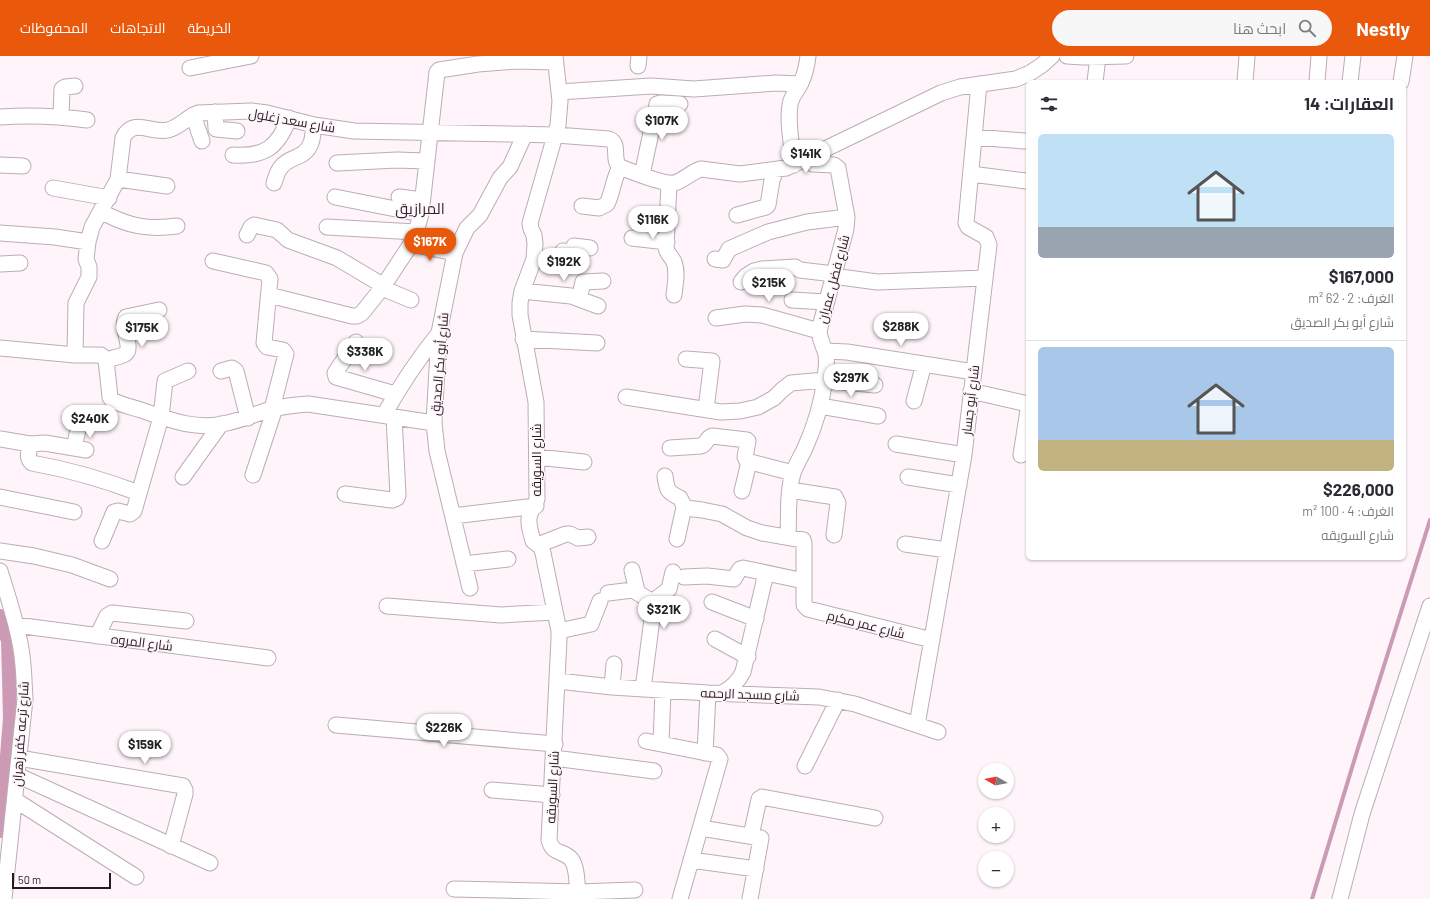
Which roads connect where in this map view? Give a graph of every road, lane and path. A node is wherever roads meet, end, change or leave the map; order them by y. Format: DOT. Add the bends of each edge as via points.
graph roads {
  1 [pos="251,56"];
  2 [pos="808,56"];
  3 [pos="1052,56"];
  4 [pos="1067,56"];
  5 [pos="1119,56"];
  6 [pos="1126,56"];
  7 [pos="1247,56"];
  8 [pos="1319,56"];
  9 [pos="1353,56"];
  10 [pos="1405,56"];
  11 [pos="1088,57"];
  12 [pos="555,59"];
  13 [pos="190,68"];
  14 [pos="1094,80"];
  15 [pos="1245,80"];
  16 [pos="1317,80"];
  17 [pos="1350,80"];
  18 [pos="1401,80"];
  19 [pos="800,84"];
  20 [pos="979,84"];
  21 [pos="75,86"];
  22 [pos="559,92"];
  23 [pos="680,104"];
  24 [pos="215,112"];
  25 [pos="193,115"];
  26 [pos="61,116"];
  27 [pos="0,117"];
  28 [pos="289,118"];
  29 [pos="87,120"];
  30 [pos="314,125"];
  31 [pos="237,131"];
  32 [pos="430,132"];
  33 [pos="525,134"];
  34 [pos="556,135"];
  35 [pos="974,136"];
  36 [pos="202,141"];
  37 [pos="1024,141"];
  38 [pos="233,155"];
  39 [pos="808,158"];
  40 [pos="426,161"];
  41 [pos="337,163"];
  42 [pos="0,165"];
  43 [pos="794,165"];
  44 [pos="23,166"];
  45 [pos="620,167"];
  46 [pos="776,170"];
  47 [pos="971,174"];
  48 [pos="642,175"];
  49 [pos="118,179"];
  50 [pos="1026,180"];
  51 [pos="274,183"];
  52 [pos="669,183"];
  53 [pos="167,186"];
  54 [pos="52,188"];
  55 [pos="335,197"];
  56 [pos="399,197"];
  57 [pos="109,198"];
  58 [pos="582,206"];
  59 [pos="422,207"];
  60 [pos="102,212"];
  61 [pos="737,215"];
  62 [pos="847,218"];
  63 [pos="177,226"];
  64 [pos="328,227"];
  65 [pos="0,233"];
  66 [pos="247,234"];
  67 [pos="414,238"];
  68 [pos="632,238"];
  69 [pos="88,242"];
  70 [pos="667,242"];
  71 [pos="590,248"];
  72 [pos="455,253"];
  73 [pos="534,259"];
  74 [pos="715,259"];
  75 [pos="213,261"];
  76 [pos="554,262"];
  77 [pos="0,264"];
  78 [pos="20,264"];
  79 [pos="570,265"];
  80 [pos="834,275"];
  81 [pos="985,278"];
  82 [pos="603,281"];
  83 [pos="741,282"];
  84 [pos="383,287"];
  85 [pos="522,291"];
  86 [pos="269,295"];
  87 [pos="674,295"];
  88 [pos="579,299"];
  89 [pos="411,300"];
  90 [pos="792,300"];
  91 [pos="826,302"];
  92 [pos="598,306"];
  93 [pos="159,310"];
  94 [pos="716,318"];
  95 [pos="819,331"];
  96 [pos="439,333"];
  97 [pos="524,339"];
  98 [pos="356,342"];
  99 [pos="597,343"];
  100 [pos="0,348"];
  101 [pos="825,351"];
  102 [pos="75,355"];
  103 [pos="686,359"];
  104 [pos="106,360"];
  105 [pos="924,364"];
  106 [pos="188,371"];
  107 [pos="221,371"];
  108 [pos="974,372"];
  109 [pos="825,380"];
  110 [pos="875,385"];
  111 [pos="971,391"];
  112 [pos="395,394"];
  113 [pos="626,397"];
  114 [pos="914,402"];
  115 [pos="1026,404"];
  116 [pos="820,406"];
  117 [pos="273,409"];
  118 [pos="706,409"];
  119 [pos="389,416"];
  120 [pos="878,416"];
  121 [pos="161,417"];
  122 [pos="248,418"];
  123 [pos="1026,423"];
  124 [pos="221,424"];
  125 [pos="434,424"];
  126 [pos="79,425"];
  127 [pos="0,439"];
  128 [pos="30,444"];
  129 [pos="896,444"];
  130 [pos="670,448"];
  131 [pos="964,454"];
  132 [pos="1021,455"];
  133 [pos="537,457"];
  134 [pos="584,462"];
  135 [pos="748,462"];
  136 [pos="793,473"];
  137 [pos="253,476"];
  138 [pos="665,476"];
  139 [pos="183,477"];
  140 [pos="908,477"];
  141 [pos="959,485"];
  142 [pos="790,490"];
  143 [pos="742,491"];
  144 [pos="139,493"];
  145 [pos="345,494"];
  146 [pos="0,497"];
  147 [pos="536,506"];
  148 [pos="684,507"];
  149 [pos="74,512"];
  150 [pos="453,516"];
  151 [pos="834,535"];
  152 [pos="588,537"];
  153 [pos="788,537"];
  154 [pos="677,539"];
  155 [pos="102,541"];
  156 [pos="905,544"];
  157 [pos="538,545"];
  158 [pos="947,550"];
  159 [pos="0,551"];
  160 [pos="508,559"];
  161 [pos="464,564"];
  162 [pos="632,570"];
  163 [pos="0,571"];
  164 [pos="766,573"];
  165 [pos="110,579"];
  166 [pos="804,581"];
  167 [pos="470,588"];
  168 [pos="637,591"];
  169 [pos="712,602"];
  170 [pos="654,603"];
  171 [pos="387,606"];
  172 [pos="1430,606"];
  173 [pos="556,612"];
  174 [pos="756,619"];
  175 [pos="186,621"];
  176 [pos="16,625"];
  177 [pos="559,631"];
  178 [pos="97,636"];
  179 [pos="715,639"];
  180 [pos="932,640"];
  181 [pos="748,657"];
  182 [pos="268,658"];
  183 [pos="614,664"];
  184 [pos="558,681"];
  185 [pos="612,687"];
  186 [pos="643,689"];
  187 [pos="663,690"];
  188 [pos="715,693"];
  189 [pos="838,700"];
  190 [pos="336,725"];
  191 [pos="917,725"];
  192 [pos="938,732"];
  193 [pos="646,741"];
  194 [pos="661,744"];
  195 [pos="554,751"];
  196 [pos="705,753"];
  197 [pos="19,758"];
  198 [pos="805,766"];
  199 [pos="654,771"];
  200 [pos="17,775"];
  201 [pos="492,790"];
  202 [pos="552,795"];
  203 [pos="14,800"];
  204 [pos="875,818"];
  205 [pos="701,828"];
  206 [pos="751,836"];
  207 [pos="171,846"];
  208 [pos="691,860"];
  209 [pos="210,863"];
  210 [pos="756,869"];
  211 [pos="136,877"];
  212 [pos="454,889"];
  213 [pos="635,890"];
  214 [pos="578,896"];
  215 [pos="4,899"];
  216 [pos="680,899"];
  217 [pos="750,899"];
  218 [pos="1340,899"];
  1 -- 13 [label="street"];
  2 -- 19 [label="street"];
  3 -- 20 [label="street" via="1036,69 1016,79"];
  4 -- 11 [label="street"];
  5 -- 6 [label="street"];
  5 -- 11 [label="street"];
  7 -- 15 [label="street"];
  8 -- 16 [label="street"];
  9 -- 17 [label="street"];
  10 -- 18 [label="street"];
  11 -- 14 [label="street"];
  12 -- 22 [label="street, شارع السويقه"];
  12 -- 32 [label="street" via="478,64 439,70 436,74"];
  19 -- 22 [label="street" via="776,83 694,89 651,86"];
  19 -- 43 [label="street" via="790,105"];
  20 -- 35 [label="street, شارع أبو جسار"];
  20 -- 39 [label="street" via="942,93"];
  21 -- 26 [label="street" via="62,89"];
  22 -- 34 [label="street, شارع السويقه" via="560,113"];
  23 -- 48 [label="street" via="657,104"];
  24 -- 25 [label="street, شارع سعد زغلول"];
  24 -- 28 [label="street, شارع سعد زغلول" via="252,111"];
  24 -- 31 [label="street" via="216,129"];
  25 -- 36 [label="street"];
  25 -- 49 [label="street, شارع سعد زغلول" via="179,126 167,130 138,127 128,130 123,138"];
  26 -- 27 [label="street"];
  26 -- 29 [label="street"];
  28 -- 30 [label="street, شارع سعد زغلول"];
  28 -- 38 [label="street" via="284,132 275,144 262,152 248,156"];
  30 -- 32 [label="street, شارع سعد زغلول" via="354,131"];
  30 -- 51 [label="street" via="307,150 282,165"];
  32 -- 33 [label="street, شارع سعد زغلول"];
  32 -- 40 [label="street"];
  33 -- 34 [label="street, شارع سعد زغلول"];
  33 -- 72 [label="street, شارع أبو بكر الصديق" via="510,167 500,178 480,215 466,228"];
  34 -- 45 [label="street, شارع سعد زغلول" via="612,139 615,144 616,161"];
  34 -- 73 [label="street, شارع السويقه" via="530,223 535,244"];
  35 -- 37 [label="street"];
  35 -- 47 [label="street, شارع أبو جسار"];
  39 -- 43 [label="street"];
  39 -- 62 [label="street, شارع فضل عمران" via="813,164 834,165 838,168"];
  40 -- 41 [label="street"];
  40 -- 59 [label="street"];
  42 -- 44 [label="street"];
  43 -- 46 [label="street"];
  45 -- 48 [label="street"];
  45 -- 58 [label="street" via="615,175 607,204 599,208"];
  46 -- 52 [label="street" via="740,174 701,169 695,170 678,182"];
  46 -- 61 [label="street" via="768,206"];
  47 -- 50 [label="street"];
  47 -- 81 [label="street, شارع أبو جسار" via="966,223 989,242"];
  48 -- 52 [label="street"];
  49 -- 53 [label="street"];
  49 -- 57 [label="street, شارع سعد زغلول"];
  52 -- 70 [label="street"];
  54 -- 57 [label="street"];
  55 -- 59 [label="street"];
  56 -- 59 [label="street"];
  57 -- 60 [label="street, شارع سعد زغلول"];
  59 -- 67 [label="street"];
  60 -- 63 [label="street" via="130,225 145,228"];
  60 -- 69 [label="street, شارع سعد زغلول" via="92,227"];
  62 -- 74 [label="street" via="807,222 768,232 729,249 723,260"];
  62 -- 80 [label="street, شارع فضل عمران"];
  64 -- 67 [label="street"];
  65 -- 69 [label="street"];
  66 -- 84 [label="street" via="254,225 276,230 288,240 337,258"];
  67 -- 72 [label="street"];
  67 -- 84 [label="street"];
  68 -- 70 [label="street"];
  69 -- 102 [label="street, شارع سعد زغلول" via="86,259 89,277 76,303"];
  70 -- 87 [label="street" via="667,252 675,268"];
  71 -- 76 [label="street" via="574,246 572,252 563,251 562,257 555,258"];
  72 -- 96 [label="street, شارع أبو بكر الصديق"];
  73 -- 76 [label="street"];
  73 -- 85 [label="street, شارع السويقه"];
  75 -- 86 [label="street" via="266,273 271,282"];
  76 -- 79 [label="street"];
  77 -- 78 [label="street"];
  80 -- 81 [label="street" via="877,282"];
  80 -- 83 [label="street" via="795,267 762,269 754,271"];
  80 -- 91 [label="street, شارع فضل عمران"];
  81 -- 108 [label="street, شارع أبو جسار"];
  82 -- 88 [label="street" via="583,282"];
  84 -- 86 [label="street" via="357,316"];
  84 -- 89 [label="street"];
  85 -- 88 [label="street"];
  85 -- 97 [label="street, شارع السويقه" via="520,315"];
  86 -- 117 [label="street" via="264,343 283,350 286,354"];
  88 -- 92 [label="street"];
  90 -- 91 [label="street"];
  91 -- 95 [label="street, شارع فضل عمران"];
  93 -- 104 [label="street" via="126,317 124,324 128,351 124,355"];
  94 -- 95 [label="street" via="745,314 762,315"];
  95 -- 101 [label="street, شارع فضل عمران" via="819,338"];
  96 -- 112 [label="street"];
  96 -- 125 [label="street, شارع أبو بكر الصديق"];
  97 -- 99 [label="street"];
  97 -- 133 [label="street, شارع السويقه" via="536,402"];
  98 -- 112 [label="street" via="335,373 336,377"];
  100 -- 102 [label="street"];
  101 -- 105 [label="street"];
  101 -- 109 [label="street, شارع فضل عمران"];
  102 -- 104 [label="street" via="99,354"];
  103 -- 118 [label="street" via="712,362"];
  104 -- 121 [label="street" via="112,400"];
  105 -- 108 [label="street"];
  105 -- 114 [label="street"];
  106 -- 121 [label="street" via="165,381"];
  107 -- 122 [label="street" via="232,368 236,371"];
  108 -- 111 [label="street, شارع أبو جسار"];
  109 -- 110 [label="street"];
  109 -- 116 [label="street, شارع فضل عمران"];
  109 -- 118 [label="street" via="791,383 774,398 758,407 740,412"];
  111 -- 115 [label="street"];
  111 -- 131 [label="street, شارع أبو جسار"];
  112 -- 119 [label="street"];
  113 -- 118 [label="street"];
  116 -- 120 [label="street"];
  116 -- 136 [label="street, شارع فضل عمران" via="814,428"];
  117 -- 119 [label="street" via="308,404"];
  117 -- 122 [label="street"];
  117 -- 137 [label="street"];
  119 -- 125 [label="street"];
  119 -- 145 [label="street" via="397,498 392,500"];
  121 -- 124 [label="street" via="191,425"];
  121 -- 144 [label="street"];
  122 -- 124 [label="street"];
  123 -- 132 [label="street"];
  124 -- 139 [label="street"];
  125 -- 150 [label="street, شارع أبو بكر الصديق" via="437,452"];
  126 -- 128 [label="street" via="80,449 45,443"];
  127 -- 128 [label="street"];
  128 -- 144 [label="street" via="28,457 32,463 68,470"];
  129 -- 131 [label="street"];
  130 -- 135 [label="street" via="702,446 712,436 746,440 748,441 745,457"];
  131 -- 141 [label="street, شارع أبو جسار"];
  133 -- 134 [label="street"];
  133 -- 147 [label="street, شارع السويقه"];
  135 -- 136 [label="street"];
  135 -- 143 [label="street"];
  136 -- 142 [label="street, شارع فضل عمران"];
  138 -- 148 [label="street" via="668,490 680,498"];
  140 -- 141 [label="street"];
  141 -- 158 [label="street, شارع أبو جسار"];
  142 -- 151 [label="street" via="836,497 838,503"];
  142 -- 153 [label="street, شارع فضل عمران"];
  144 -- 155 [label="street" via="132,513 113,513"];
  146 -- 149 [label="street"];
  147 -- 150 [label="street"];
  147 -- 157 [label="street, شارع السويقه" via="529,519 532,539"];
  148 -- 153 [label="street" via="722,514 747,528"];
  148 -- 154 [label="street"];
  150 -- 161 [label="street, شارع أبو بكر الصديق"];
  152 -- 157 [label="street" via="578,538 566,534"];
  153 -- 166 [label="street" via="804,542"];
  156 -- 158 [label="street"];
  157 -- 173 [label="street, شارع السويقه" via="544,553"];
  158 -- 180 [label="street, شارع أبو جسار"];
  159 -- 165 [label="street" via="72,565"];
  160 -- 161 [label="street"];
  161 -- 167 [label="street, شارع أبو بكر الصديق"];
  162 -- 168 [label="street"];
  163 -- 176 [label="street, شارع ترعه كفر زهران"];
  164 -- 166 [label="street"];
  164 -- 170 [label="street" via="743,568 734,579 679,575"];
  164 -- 174 [label="street"];
  166 -- 180 [label="street, شارع عمر مكرم" via="804,603 808,609"];
  168 -- 170 [label="street"];
  168 -- 177 [label="street" via="630,590 604,597 591,624"];
  169 -- 174 [label="street"];
  170 -- 186 [label="street"];
  171 -- 173 [label="street" via="494,615"];
  172 -- 218 [label="street" via="1362,814"];
  173 -- 177 [label="street, شارع السويقه"];
  174 -- 181 [label="street"];
  175 -- 178 [label="street" via="112,613 107,616"];
  176 -- 178 [label="street, شارع المروه"];
  176 -- 197 [label="street, شارع ترعه كفر زهران" via="25,693"];
  177 -- 184 [label="street, شارع السويقه"];
  178 -- 182 [label="street, شارع المروه"];
  179 -- 181 [label="street"];
  180 -- 191 [label="street, شارع أبو جسار"];
  181 -- 188 [label="street" via="744,672 738,681 731,688"];
  183 -- 185 [label="street"];
  184 -- 185 [label="street, شارع مسجد الرحمه"];
  184 -- 195 [label="street, شارع السويقه"];
  185 -- 186 [label="street, شارع مسجد الرحمه"];
  186 -- 187 [label="street, شارع مسجد الرحمه"];
  187 -- 188 [label="street, شارع مسجد الرحمه"];
  187 -- 194 [label="street"];
  188 -- 189 [label="street, شارع مسجد الرحمه" via="800,695"];
  188 -- 196 [label="street"];
  189 -- 191 [label="street, شارع مسجد الرحمه"];
  189 -- 198 [label="street"];
  190 -- 195 [label="street"];
  191 -- 192 [label="street, شارع مسجد الرحمه"];
  193 -- 194 [label="street"];
  194 -- 196 [label="street"];
  195 -- 199 [label="street"];
  195 -- 202 [label="street, شارع السويقه"];
  196 -- 205 [label="street" via="717,755 720,761"];
  197 -- 200 [label="street, شارع ترعه كفر زهران"];
  197 -- 207 [label="street" via="183,786 185,794"];
  200 -- 203 [label="street, شارع ترعه كفر زهران"];
  200 -- 207 [label="street"];
  201 -- 202 [label="street"];
  202 -- 214 [label="street, شارع السويقه" via="549,840 554,849 574,863"];
  203 -- 211 [label="street"];
  203 -- 215 [label="street, شارع ترعه كفر زهران"];
  204 -- 206 [label="street" via="762,797 759,799"];
  205 -- 206 [label="street"];
  205 -- 208 [label="street"];
  206 -- 210 [label="street" via="761,838"];
  207 -- 209 [label="street"];
  208 -- 210 [label="street"];
  208 -- 216 [label="street"];
  210 -- 217 [label="street"];
  212 -- 214 [label="street"];
  213 -- 214 [label="street"];
}
